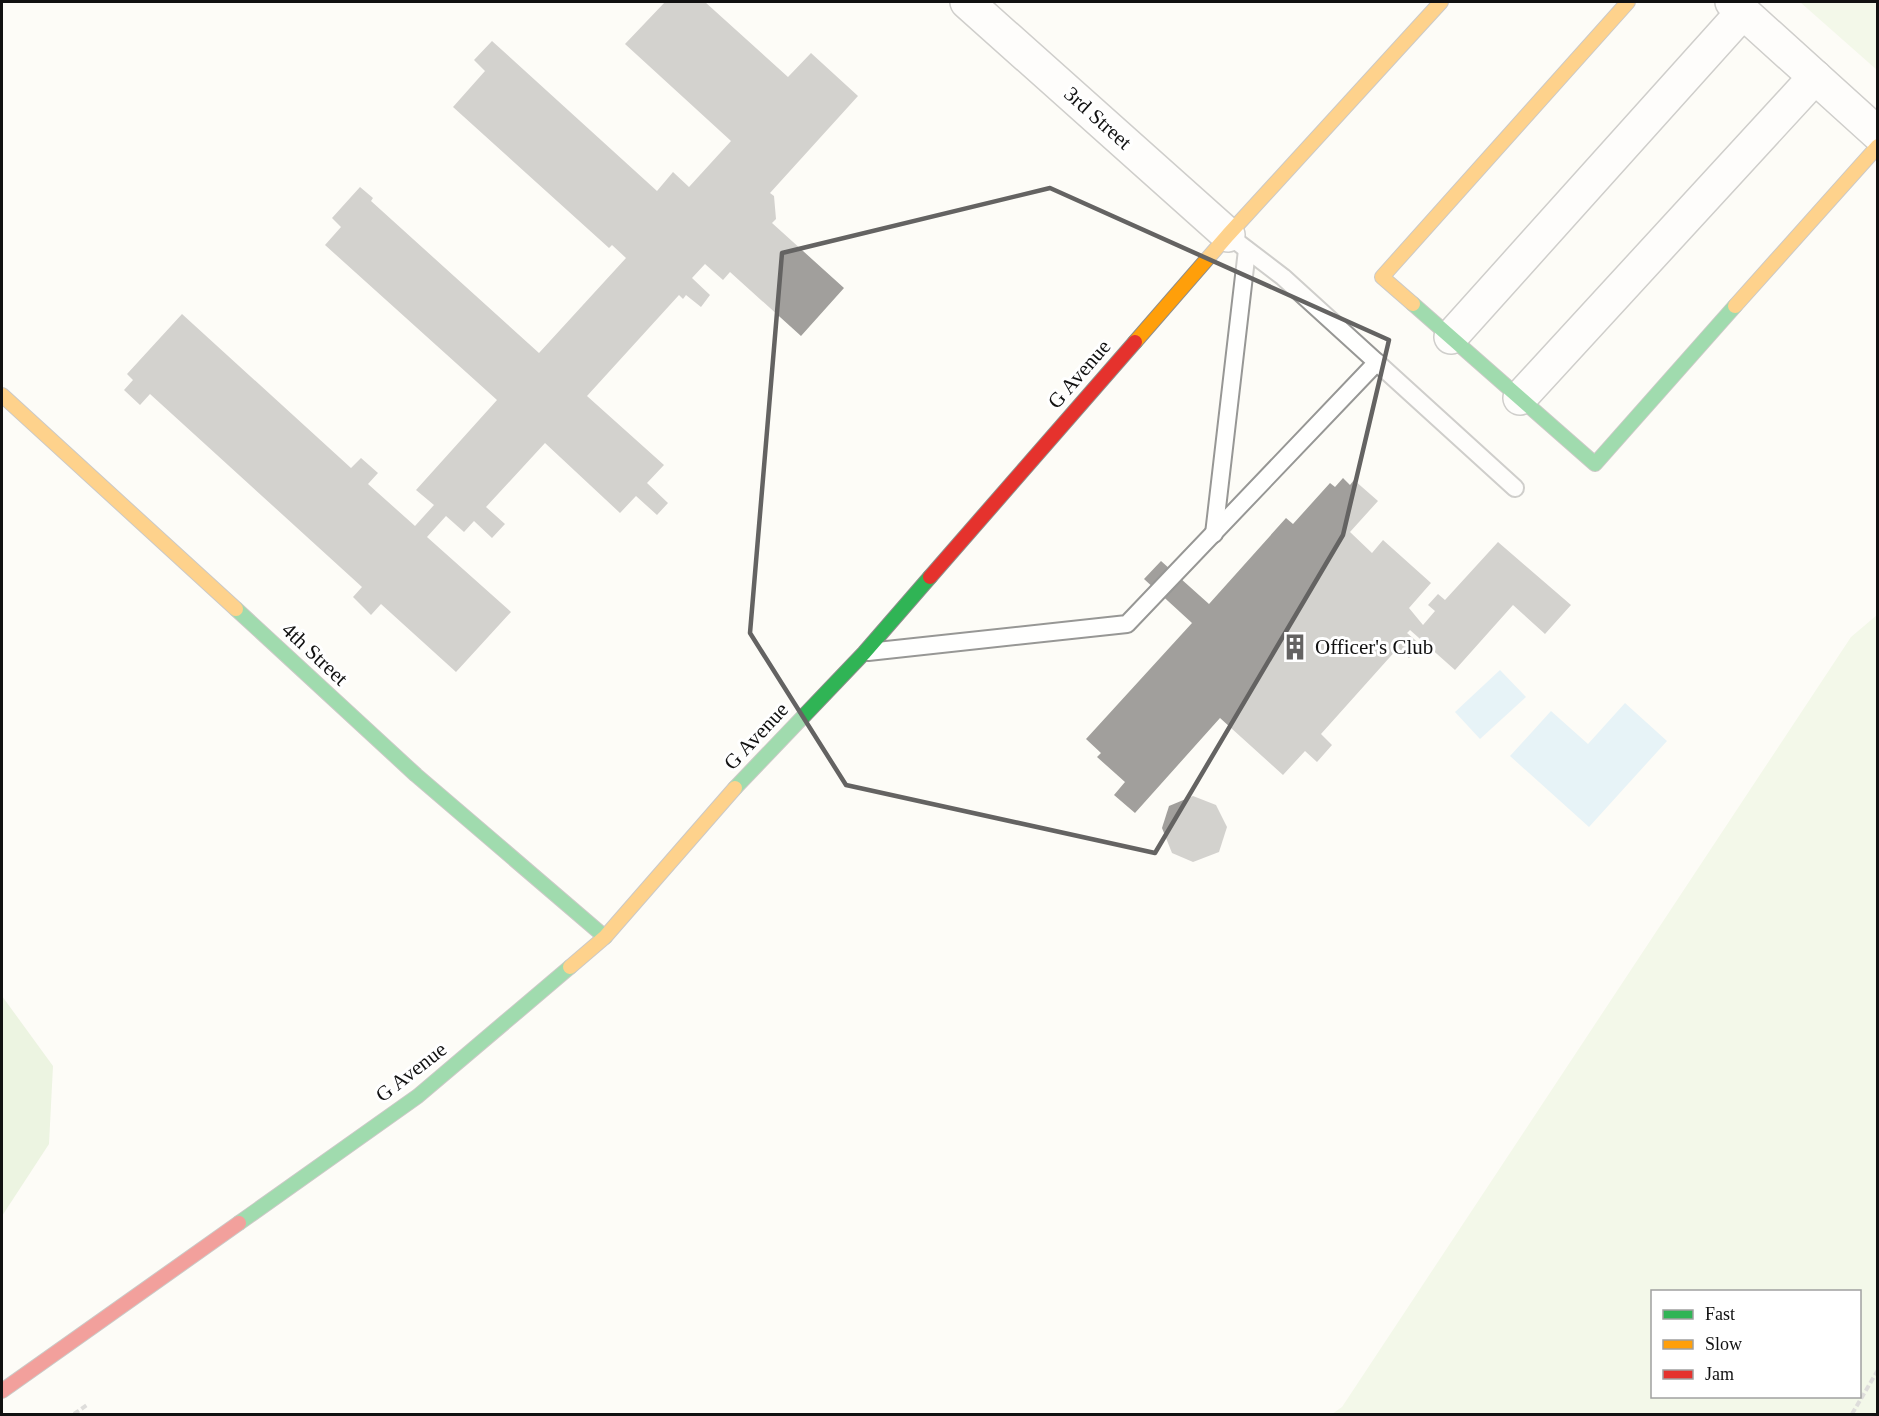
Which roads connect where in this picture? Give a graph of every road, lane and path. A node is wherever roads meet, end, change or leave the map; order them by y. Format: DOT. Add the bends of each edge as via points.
graph roads {
  1 [pos="967,2"];
  2 [pos="1441,2"];
  3 [pos="1628,2"];
  4 [pos="1737,7"];
  5 [pos="1815,77"];
  6 [pos="1878,134"];
  7 [pos="1878,146"];
  8 [pos="1238,242"];
  9 [pos="1451,337"];
  10 [pos="1377,362"];
  11 [pos="2,395"];
  12 [pos="1520,398"];
  13 [pos="1515,488"];
  14 [pos="1214,534"];
  15 [pos="864,653"];
  16 [pos="605,937"];
  17 [pos="1878,1370"];
  18 [pos="2,1391"];
  19 [pos="87,1405"];
  20 [pos="74,1414"];
  21 [pos="1852,1414"];
  1 -- 8 [label="street, 3rd Street"];
  2 -- 8 [label="street, G Avenue"];
  3 -- 9 [label="street" via="1382,277"];
  4 -- 5 [label="street"];
  4 -- 9 [label="street"];
  5 -- 6 [label="street"];
  5 -- 12 [label="street"];
  7 -- 12 [label="street" via="1595,464"];
  8 -- 10 [label="lane"];
  8 -- 14 [label="lane"];
  8 -- 15 [label="street, G Avenue"];
  9 -- 12 [label="street"];
  10 -- 13 [label="lane"];
  10 -- 14 [label="lane"];
  11 -- 16 [label="street, 4th Street" via="416,776"];
  14 -- 15 [label="lane" via="1127,624"];
  15 -- 16 [label="street, G Avenue" via="746,776"];
  16 -- 18 [label="street, G Avenue" via="418,1096"];
  17 -- 21 [label="path"];
  19 -- 20 [label="path"];
}
